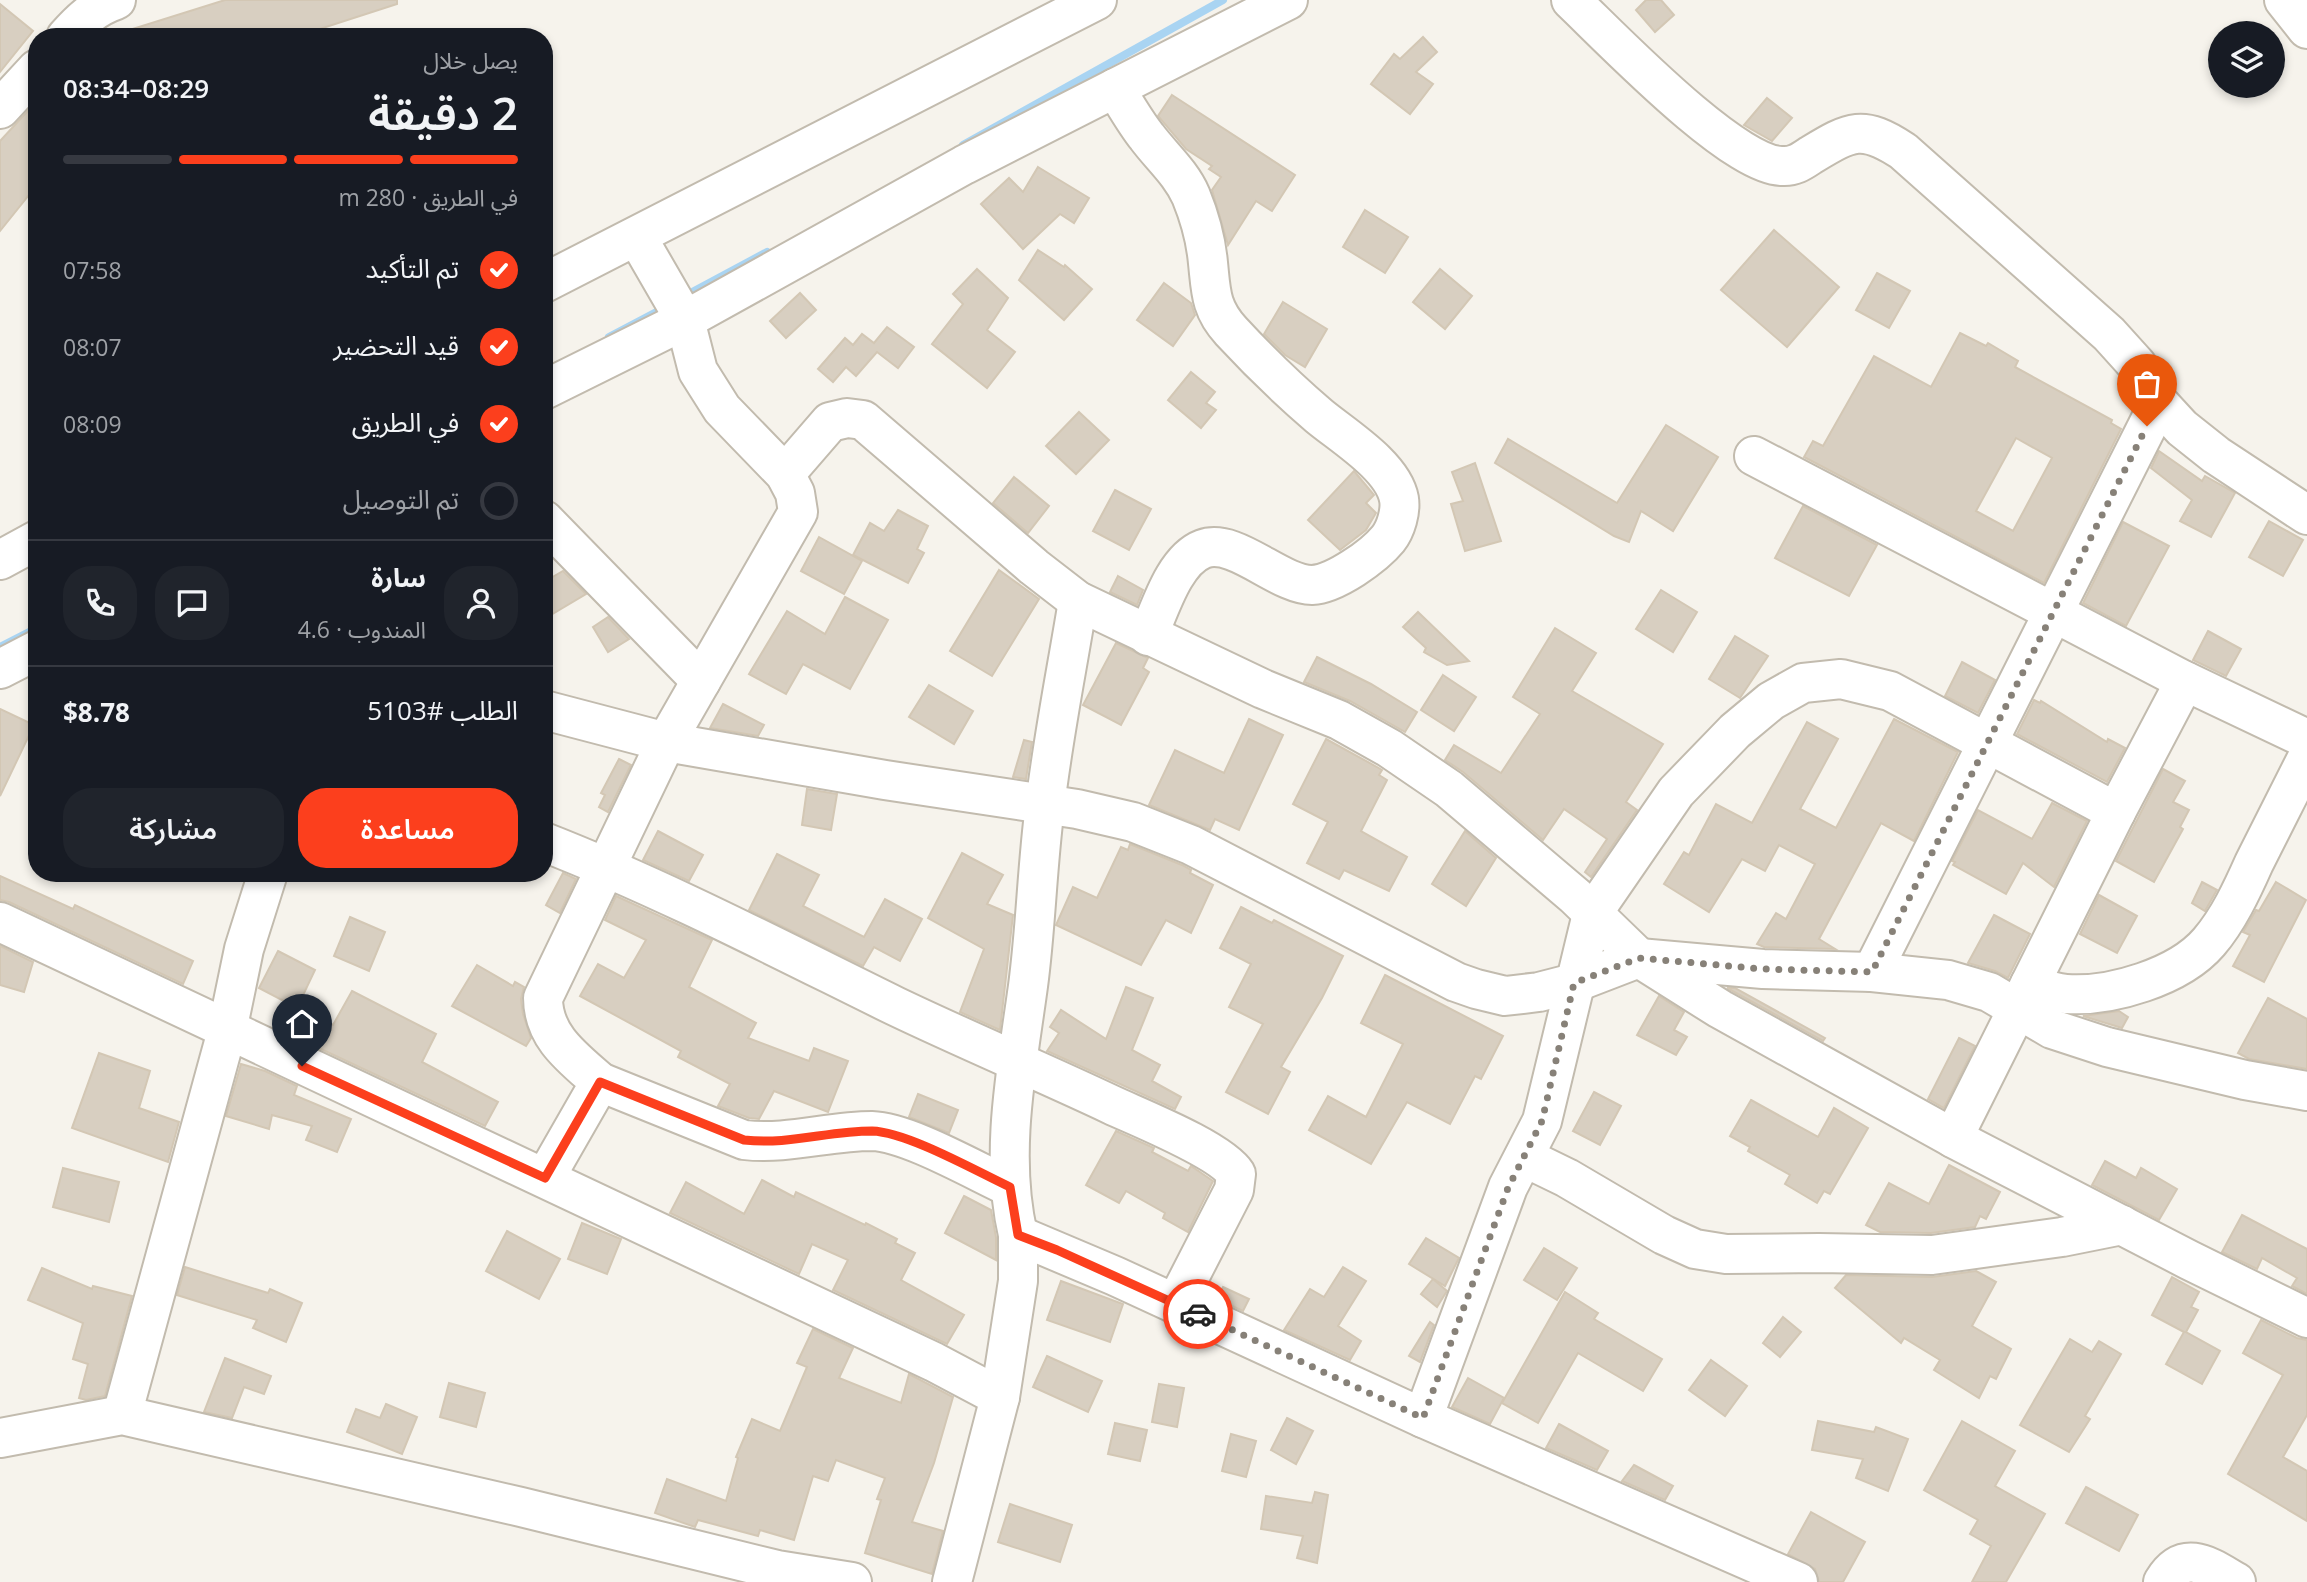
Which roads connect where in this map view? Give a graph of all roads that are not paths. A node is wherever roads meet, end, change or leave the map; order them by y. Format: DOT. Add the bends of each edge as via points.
graph roads {
  1 [pos="116,0"];
  2 [pos="1097,0"];
  3 [pos="1288,0"];
  4 [pos="1570,0"];
  5 [pos="2284,0"];
  6 [pos="69,19"];
  7 [pos="2307,29"];
  8 [pos="28,79"];
  9 [pos="1115,88"];
  10 [pos="0,109"];
  11 [pos="637,237"];
  12 [pos="553,279"];
  13 [pos="685,320"];
  14 [pos="553,386"];
  15 [pos="2159,403"];
  16 [pos="1754,456"];
  17 [pos="785,474"];
  18 [pos="2307,515"];
  19 [pos="553,529"];
  20 [pos="28,545"];
  21 [pos="0,560"];
  22 [pos="1077,601"];
  23 [pos="2055,612"];
  24 [pos="1148,636"];
  25 [pos="28,655"];
  26 [pos="0,669"];
  27 [pos="701,681"];
  28 [pos="2185,681"];
  29 [pos="553,712"];
  30 [pos="2307,739"];
  31 [pos="666,742"];
  32 [pos="1988,744"];
  33 [pos="2307,758"];
  34 [pos="1045,806"];
  35 [pos="2116,812"];
  36 [pos="553,845"];
  37 [pos="606,866"];
  38 [pos="265,882"];
  39 [pos="1592,914"];
  40 [pos="0,922"];
  41 [pos="1639,958"];
  42 [pos="1872,972"];
  43 [pos="1574,983"];
  44 [pos="2024,997"];
  45 [pos="227,1031"];
  46 [pos="1016,1060"];
  47 [pos="600,1082"];
  48 [pos="2307,1091"];
  49 [pos="1953,1138"];
  50 [pos="1524,1157"];
  51 [pos="545,1178"];
  52 [pos="1010,1187"];
  53 [pos="2122,1226"];
  54 [pos="1018,1235"];
  55 [pos="1176,1303"];
  56 [pos="2307,1318"];
  57 [pos="1000,1397"];
  58 [pos="122,1415"];
  59 [pos="1423,1418"];
  60 [pos="0,1438"];
  61 [pos="852,1582"];
  62 [pos="952,1582"];
  63 [pos="1798,1582"];
  64 [pos="2163,1582"];
  65 [pos="2236,1582"];
  1 -- 6 [label="street"];
  2 -- 11 [label="street"];
  3 -- 9 [label="street"];
  4 -- 15 [label="street" via="1727,143 1761,162 1796,165 1837,139 1860,133 1893,145 2109,334 2137,365"];
  5 -- 7 [label="street"];
  8 -- 10 [label="street"];
  9 -- 13 [label="street" via="964,165"];
  9 -- 24 [label="street" via="1190,194 1203,229 1216,311 1319,416 1371,457 1399,498 1398,519 1389,538 1332,580 1311,585 1228,550 1207,547 1191,555 1171,583"];
  11 -- 12 [label="street"];
  11 -- 13 [label="street"];
  13 -- 14 [label="street"];
  13 -- 17 [label="street" via="698,371 722,409"];
  15 -- 18 [label="street" via="2216,455"];
  15 -- 23 [label="street"];
  16 -- 23 [label="street"];
  17 -- 22 [label="street" via="830,422 863,420"];
  17 -- 27 [label="street" via="798,512"];
  19 -- 27 [label="street"];
  20 -- 21 [label="street"];
  22 -- 24 [label="street"];
  22 -- 34 [label="street"];
  23 -- 28 [label="street"];
  23 -- 32 [label="street"];
  24 -- 39 [label="street" via="1339,720 1389,748 1459,797"];
  25 -- 26 [label="street"];
  27 -- 31 [label="street"];
  28 -- 30 [label="street"];
  28 -- 35 [label="street"];
  29 -- 31 [label="street"];
  31 -- 34 [label="street"];
  31 -- 37 [label="street"];
  32 -- 35 [label="street"];
  32 -- 39 [label="street" via="1890,691 1841,679 1802,683 1735,731 1676,792"];
  32 -- 42 [label="street"];
  33 -- 44 [label="street" via="2242,888 2214,936 2193,957 2174,970 2126,988"];
  34 -- 43 [label="street" via="1133,822 1191,845 1476,989 1505,996"];
  34 -- 46 [label="street"];
  35 -- 44 [label="street"];
  36 -- 37 [label="street"];
  37 -- 46 [label="street"];
  37 -- 47 [label="street" via="544,998 543,1013 562,1047"];
  38 -- 45 [label="street" via="244,949"];
  39 -- 41 [label="street"];
  39 -- 43 [label="street"];
  40 -- 45 [label="street"];
  41 -- 42 [label="street" via="1763,969"];
  41 -- 43 [label="street"];
  41 -- 49 [label="street" via="1720,1009"];
  42 -- 44 [label="street" via="1948,980"];
  43 -- 50 [label="street" via="1542,1121"];
  44 -- 48 [label="street" via="2052,1029 2107,1047"];
  44 -- 49 [label="street"];
  45 -- 51 [label="street"];
  45 -- 58 [label="street"];
  46 -- 52 [label="street"];
  46 -- 55 [label="street" via="1182,1138 1232,1167 1237,1181 1234,1190"];
  47 -- 51 [label="street"];
  47 -- 52 [label="street" via="744,1140 788,1142 874,1131 896,1135"];
  49 -- 53 [label="street"];
  50 -- 53 [label="street" via="1664,1235 1695,1249 1727,1254 1932,1255"];
  50 -- 59 [label="street" via="1483,1252"];
  51 -- 57 [label="street"];
  52 -- 54 [label="street"];
  53 -- 56 [label="street"];
  54 -- 55 [label="street"];
  54 -- 57 [label="street" via="1018,1281"];
  55 -- 59 [label="street"];
  57 -- 62 [label="street"];
  58 -- 60 [label="street"];
  58 -- 61 [label="street" via="777,1570"];
  59 -- 63 [label="street"];
  64 -- 65 [label="street" via="2176,1566 2189,1562 2203,1563"];
}
